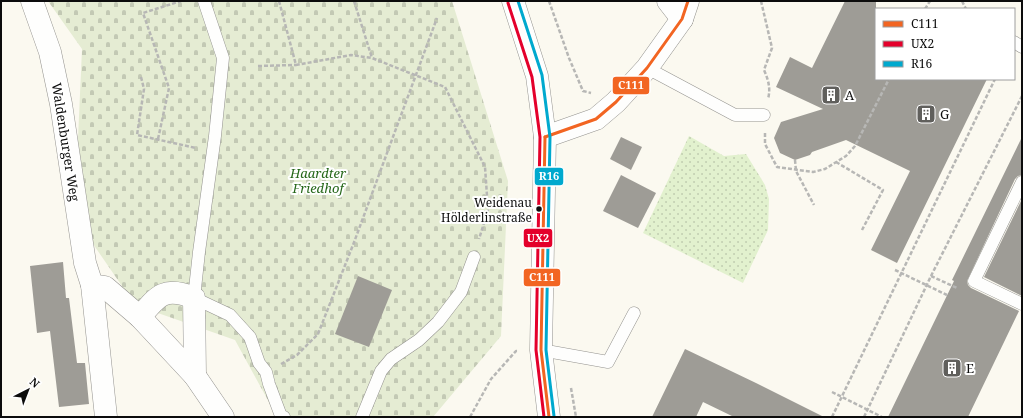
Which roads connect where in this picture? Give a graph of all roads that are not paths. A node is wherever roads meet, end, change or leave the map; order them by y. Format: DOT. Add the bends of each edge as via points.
graph roads {
  1 [pos="32,1"];
  2 [pos="204,1"];
  3 [pos="513,1"];
  4 [pos="668,1"];
  5 [pos="685,10"];
  6 [pos="647,68"];
  7 [pos="764,115"];
  8 [pos="545,137"];
  9 [pos="1022,182"];
  10 [pos="474,257"];
  11 [pos="92,285"];
  12 [pos="194,298"];
  13 [pos="1022,304"];
  14 [pos="634,313"];
  15 [pos="140,317"];
  16 [pos="542,350"];
  17 [pos="194,376"];
  18 [pos="106,417"];
  19 [pos="223,417"];
  20 [pos="284,417"];
  21 [pos="362,417"];
  22 [pos="549,417"];
  1 -- 11 [label="street, Waldenburger Weg" via="50,52 61,104 85,263"];
  2 -- 12 [label="lane" via="223,58"];
  3 -- 8 [label="street" via="537,76"];
  4 -- 5 [label="street"];
  5 -- 6 [label="street"];
  6 -- 7 [label="lane" via="735,115"];
  6 -- 8 [label="street" via="616,102 596,119"];
  8 -- 16 [label="street"];
  9 -- 13 [label="lane" via="974,281"];
  10 -- 21 [label="lane" via="461,292 438,322 419,340 391,359 381,371"];
  11 -- 15 [label="street" via="105,287"];
  11 -- 18 [label="street, Waldenburger Weg"];
  12 -- 15 [label="street" via="168,292 153,301"];
  12 -- 17 [label="street"];
  12 -- 20 [label="lane" via="230,316 250,338"];
  14 -- 16 [label="lane" via="608,362"];
  15 -- 17 [label="street"];
  16 -- 22 [label="street"];
  17 -- 19 [label="street"];
}
